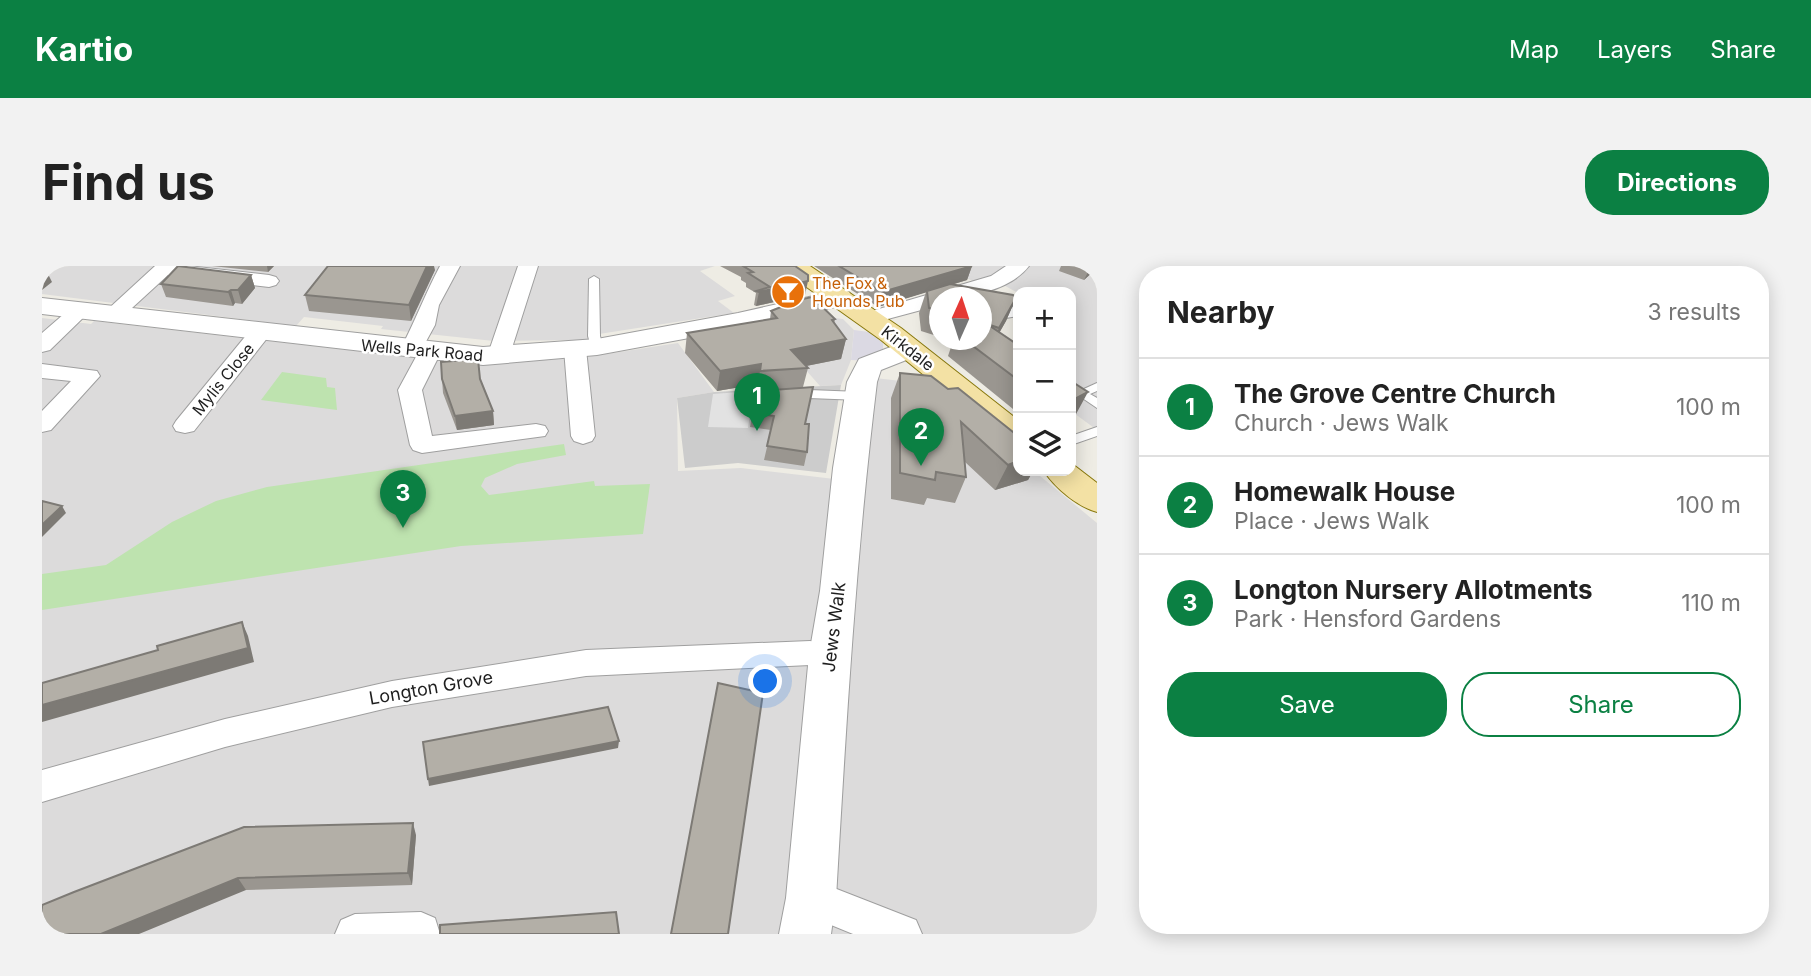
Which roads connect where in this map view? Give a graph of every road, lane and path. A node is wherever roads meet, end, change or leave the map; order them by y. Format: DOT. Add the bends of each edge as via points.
graph roads {
  1 [pos="450,266"];
  2 [pos="527,266"];
  3 [pos="793,266"];
  4 [pos="1019,266"];
  5 [pos="165,268"];
  6 [pos="594,279"];
  7 [pos="269,281"];
  8 [pos="978,286"];
  9 [pos="975,287"];
  10 [pos="840,298"];
  11 [pos="929,301"];
  12 [pos="42,306"];
  13 [pos="79,311"];
  14 [pos="113,315"];
  15 [pos="1010,316"];
  16 [pos="869,318"];
  17 [pos="261,332"];
  18 [pos="42,345"];
  19 [pos="586,348"];
  20 [pos="909,349"];
  21 [pos="421,351"];
  22 [pos="502,356"];
  23 [pos="42,371"];
  24 [pos="1097,387"];
  25 [pos="860,396"];
  26 [pos="754,398"];
  27 [pos="1097,404"];
  28 [pos="42,425"];
  29 [pos="185,426"];
  30 [pos="536,430"];
  31 [pos="1097,431"];
  32 [pos="1013,432"];
  33 [pos="583,436"];
  34 [pos="1076,439"];
  35 [pos="829,655"];
  36 [pos="42,786"];
  37 [pos="808,916"];
  38 [pos="421,932"];
  39 [pos="355,934"];
  40 [pos="901,934"];
  1 -- 21 [label="street" via="429,304"];
  2 -- 22 [label="street"];
  3 -- 10 [label="main road, Kirkdale"];
  4 -- 8 [label="street" via="998,281"];
  5 -- 7 [label="street"];
  5 -- 14 [label="street"];
  6 -- 19 [label="lane" via="594,336"];
  8 -- 9 [label="street"];
  8 -- 15 [label="lane" via="1011,308 1014,314"];
  10 -- 16 [label="main road, Kirkdale"];
  10 -- 19 [label="street, Wells Park Road"];
  11 -- 16 [label="street"];
  12 -- 13 [label="street, Wells Park Road"];
  13 -- 14 [label="street, Wells Park Road"];
  13 -- 18 [label="street"];
  14 -- 17 [label="street, Wells Park Road"];
  16 -- 20 [label="main road, Kirkdale"];
  17 -- 21 [label="street, Wells Park Road"];
  17 -- 29 [label="street, Mylis Close"];
  19 -- 22 [label="street, Wells Park Road"];
  19 -- 33 [label="street"];
  20 -- 25 [label="street, Jews Walk" via="869,365"];
  20 -- 32 [label="main road, Kirkdale"];
  21 -- 22 [label="street, Wells Park Road"];
  21 -- 30 [label="street" via="410,390 422,445"];
  23 -- 28 [label="street" via="89,376"];
  24 -- 27 [label="lane" via="1081,393"];
  25 -- 26 [label="lane"];
  25 -- 35 [label="street, Jews Walk"];
  31 -- 34 [label="lane"];
  35 -- 36 [label="street, Longton Grove" via="586,663 392,694 225,733"];
  35 -- 37 [label="street, Jews Walk"];
  37 -- 40 [label="street"];
  38 -- 39 [label="street"];
}
